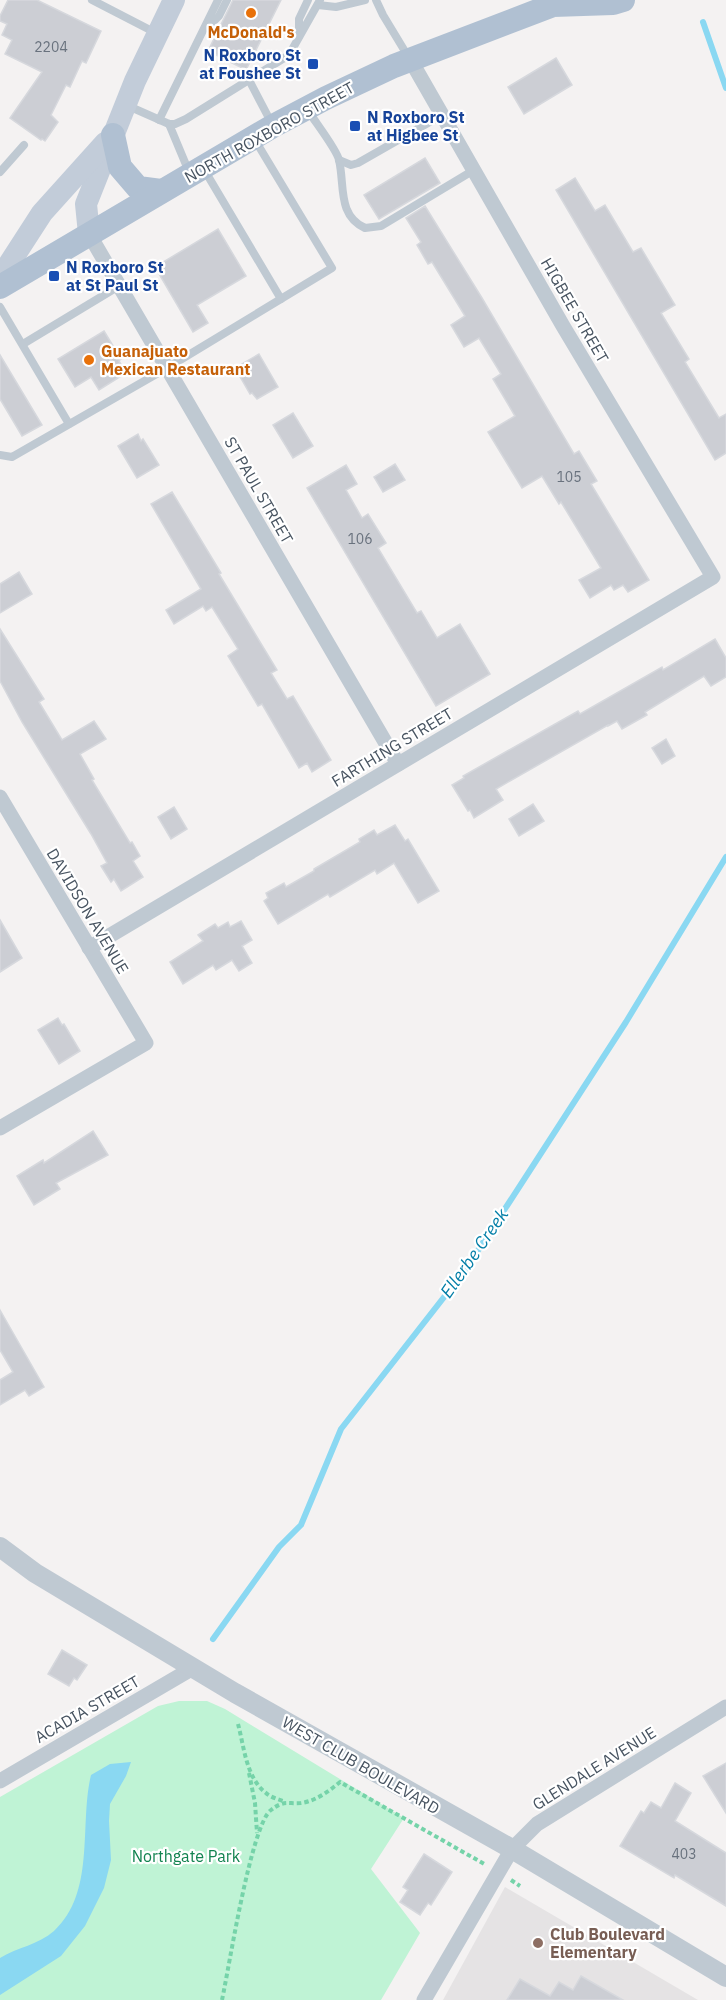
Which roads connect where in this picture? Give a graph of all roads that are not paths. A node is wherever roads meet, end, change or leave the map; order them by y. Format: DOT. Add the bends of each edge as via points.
graph roads {
  1 [pos="92,0"];
  2 [pos="174,0"];
  3 [pos="218,0"];
  4 [pos="227,0"];
  5 [pos="308,0"];
  6 [pos="365,0"];
  7 [pos="376,0"];
  8 [pos="623,0"];
  9 [pos="319,2"];
  10 [pos="544,4"];
  11 [pos="201,33"];
  12 [pos="158,34"];
  13 [pos="299,37"];
  14 [pos="410,59"];
  15 [pos="249,80"];
  16 [pos="125,105"];
  17 [pos="306,108"];
  18 [pos="442,115"];
  19 [pos="159,120"];
  20 [pos="169,124"];
  21 [pos="263,132"];
  22 [pos="112,135"];
  23 [pos="24,145"];
  24 [pos="339,160"];
  25 [pos="196,171"];
  26 [pos="474,171"];
  27 [pos="0,172"];
  28 [pos="161,191"];
  29 [pos="89,234"];
  30 [pos="0,278"];
  31 [pos="119,286"];
  32 [pos="281,299"];
  33 [pos="0,307"];
  34 [pos="23,345"];
  35 [pos="167,368"];
  36 [pos="69,424"];
  37 [pos="0,455"];
  38 [pos="713,577"];
  39 [pos="398,764"];
  40 [pos="0,797"];
  41 [pos="89,948"];
  42 [pos="0,1128"];
  43 [pos="0,1547"];
  44 [pos="193,1668"];
  45 [pos="726,1707"];
  46 [pos="0,1781"];
  47 [pos="512,1849"];
  48 [pos="726,1977"];
  49 [pos="424,2000"];
  1 -- 12 [label="lane"];
  2 -- 12 [label="main road"];
  3 -- 11 [label="lane"];
  4 -- 11 [label="lane" via="219,16"];
  5 -- 13 [label="lane" via="299,19"];
  6 -- 9 [label="lane" via="336,7"];
  7 -- 14 [label="lane"];
  8 -- 10 [label="main road, NORTH ROXBORO STREET"];
  9 -- 13 [label="lane"];
  10 -- 14 [label="main road, NORTH ROXBORO STREET"];
  11 -- 19 [label="lane"];
  12 -- 16 [label="main road"];
  13 -- 15 [label="lane" via="289,56"];
  14 -- 17 [label="main road, NORTH ROXBORO STREET"];
  14 -- 18 [label="street, HIGBEE STREET"];
  15 -- 20 [label="lane" via="186,119"];
  15 -- 21 [label="lane"];
  16 -- 19 [label="lane"];
  16 -- 22 [label="main road"];
  17 -- 21 [label="main road, NORTH ROXBORO STREET"];
  17 -- 24 [label="lane"];
  18 -- 24 [label="lane" via="358,163 351,165"];
  18 -- 26 [label="street, HIGBEE STREET"];
  19 -- 20 [label="lane"];
  20 -- 25 [label="lane"];
  21 -- 25 [label="main road, NORTH ROXBORO STREET"];
  21 -- 32 [label="lane" via="332,268"];
  22 -- 28 [label="main road" via="120,167 138,188"];
  22 -- 29 [label="main road" via="86,204"];
  22 -- 30 [label="main road" via="42,213"];
  23 -- 27 [label="lane"];
  24 -- 26 [label="lane" via="346,208 365,228 381,226"];
  25 -- 28 [label="main road, NORTH ROXBORO STREET"];
  25 -- 32 [label="lane"];
  26 -- 38 [label="street, HIGBEE STREET"];
  28 -- 29 [label="main road, NORTH ROXBORO STREET"];
  29 -- 30 [label="main road, NORTH ROXBORO STREET"];
  29 -- 31 [label="street, ST PAUL STREET"];
  31 -- 34 [label="lane"];
  31 -- 35 [label="street, ST PAUL STREET"];
  32 -- 35 [label="lane"];
  33 -- 34 [label="lane"];
  34 -- 36 [label="lane"];
  35 -- 36 [label="lane"];
  35 -- 39 [label="street, ST PAUL STREET"];
  36 -- 37 [label="lane" via="12,457"];
  38 -- 39 [label="street, FARTHING STREET"];
  39 -- 41 [label="street, FARTHING STREET"];
  40 -- 41 [label="street, DAVIDSON AVENUE"];
  41 -- 42 [label="street, DAVIDSON AVENUE" via="146,1043"];
  43 -- 44 [label="street, WEST CLUB BOULEVARD" via="35,1573"];
  44 -- 46 [label="street, ACADIA STREET"];
  44 -- 47 [label="street, WEST CLUB BOULEVARD"];
  45 -- 47 [label="street, GLENDALE AVENUE" via="537,1824"];
  47 -- 48 [label="street, WEST CLUB BOULEVARD"];
  47 -- 49 [label="street, GLENDALE AVENUE"];
}
